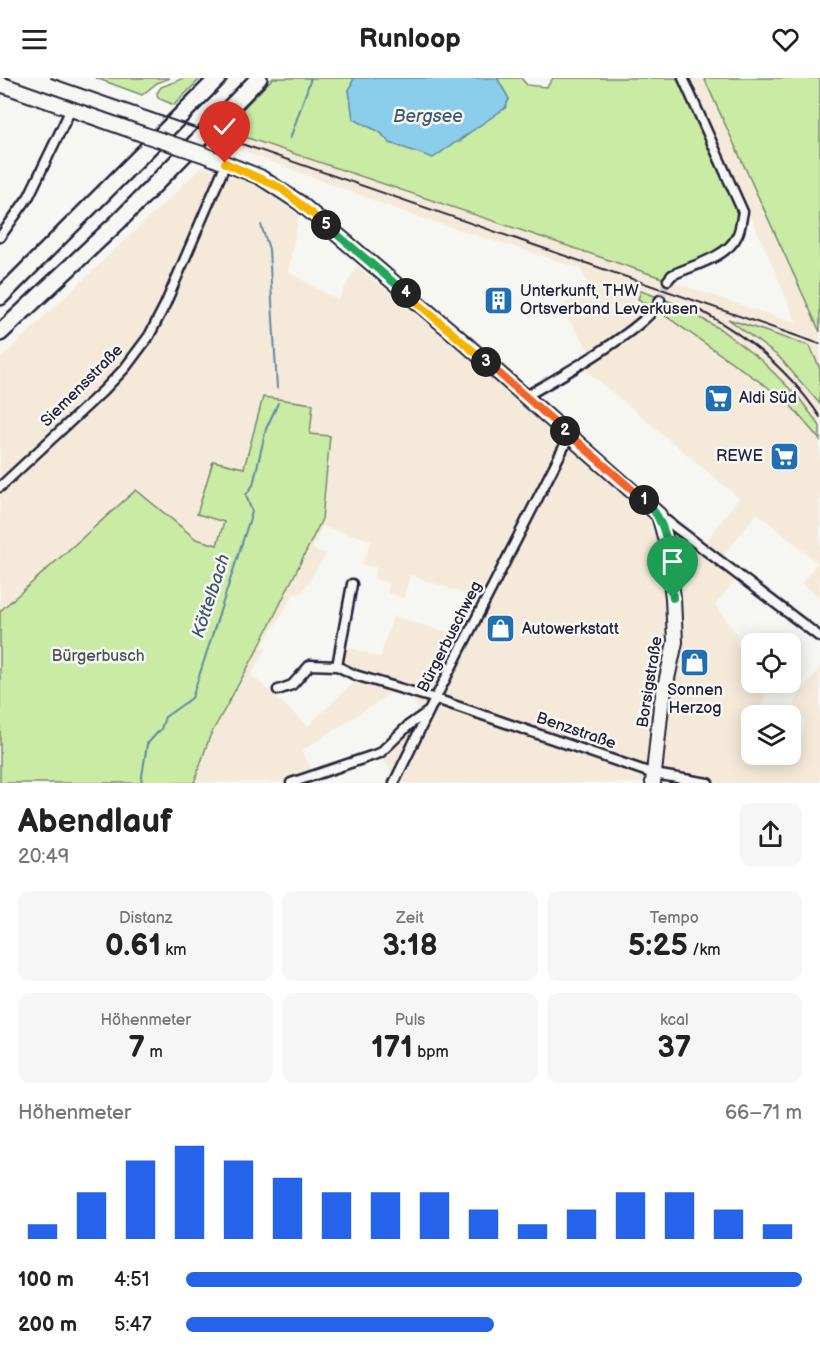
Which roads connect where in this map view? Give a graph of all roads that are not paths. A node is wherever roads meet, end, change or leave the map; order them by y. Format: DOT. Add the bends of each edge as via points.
graph roads {
  1 [pos="219,78"];
  2 [pos="260,78"];
  3 [pos="683,78"];
  4 [pos="0,84"];
  5 [pos="71,109"];
  6 [pos="225,163"];
  7 [pos="0,237"];
  8 [pos="668,280"];
  9 [pos="0,297"];
  10 [pos="660,300"];
  11 [pos="0,333"];
  12 [pos="524,397"];
  13 [pos="570,435"];
  14 [pos="0,487"];
  15 [pos="659,515"];
  16 [pos="687,537"];
  17 [pos="666,541"];
  18 [pos="352,584"];
  19 [pos="820,637"];
  20 [pos="337,666"];
  21 [pos="278,690"];
  22 [pos="436,699"];
  23 [pos="429,711"];
  24 [pos="653,778"];
  25 [pos="291,783"];
  26 [pos="394,783"];
  27 [pos="708,783"];
  1 -- 9 [label="highway"];
  2 -- 11 [label="highway" via="119,222"];
  3 -- 8 [label="street" via="743,212 733,243"];
  4 -- 5 [label="main road"];
  5 -- 6 [label="main road, bridge"];
  5 -- 7 [label="street" via="29,196"];
  6 -- 12 [label="main road" via="260,177 300,203"];
  6 -- 14 [label="street, Siemensstraße" via="149,336 103,391"];
  10 -- 12 [label="street" via="644,320"];
  12 -- 13 [label="main road"];
  13 -- 15 [label="main road"];
  13 -- 22 [label="street, Bürgerbuschweg"];
  15 -- 16 [label="street"];
  15 -- 17 [label="main road, Borsigstraße"];
  16 -- 17 [label="street"];
  16 -- 19 [label="street"];
  17 -- 24 [label="main road, Borsigstraße" via="675,642"];
  18 -- 20 [label="street"];
  20 -- 21 [label="street" via="310,665 292,685"];
  20 -- 22 [label="street, Benzstraße"];
  22 -- 23 [label="street, Bürgerbuschweg"];
  22 -- 24 [label="street, Benzstraße"];
  23 -- 25 [label="street, Bürgerbuschweg" via="409,724 380,753"];
  23 -- 26 [label="street"];
  24 -- 27 [label="street, Benzstraße"];
}
